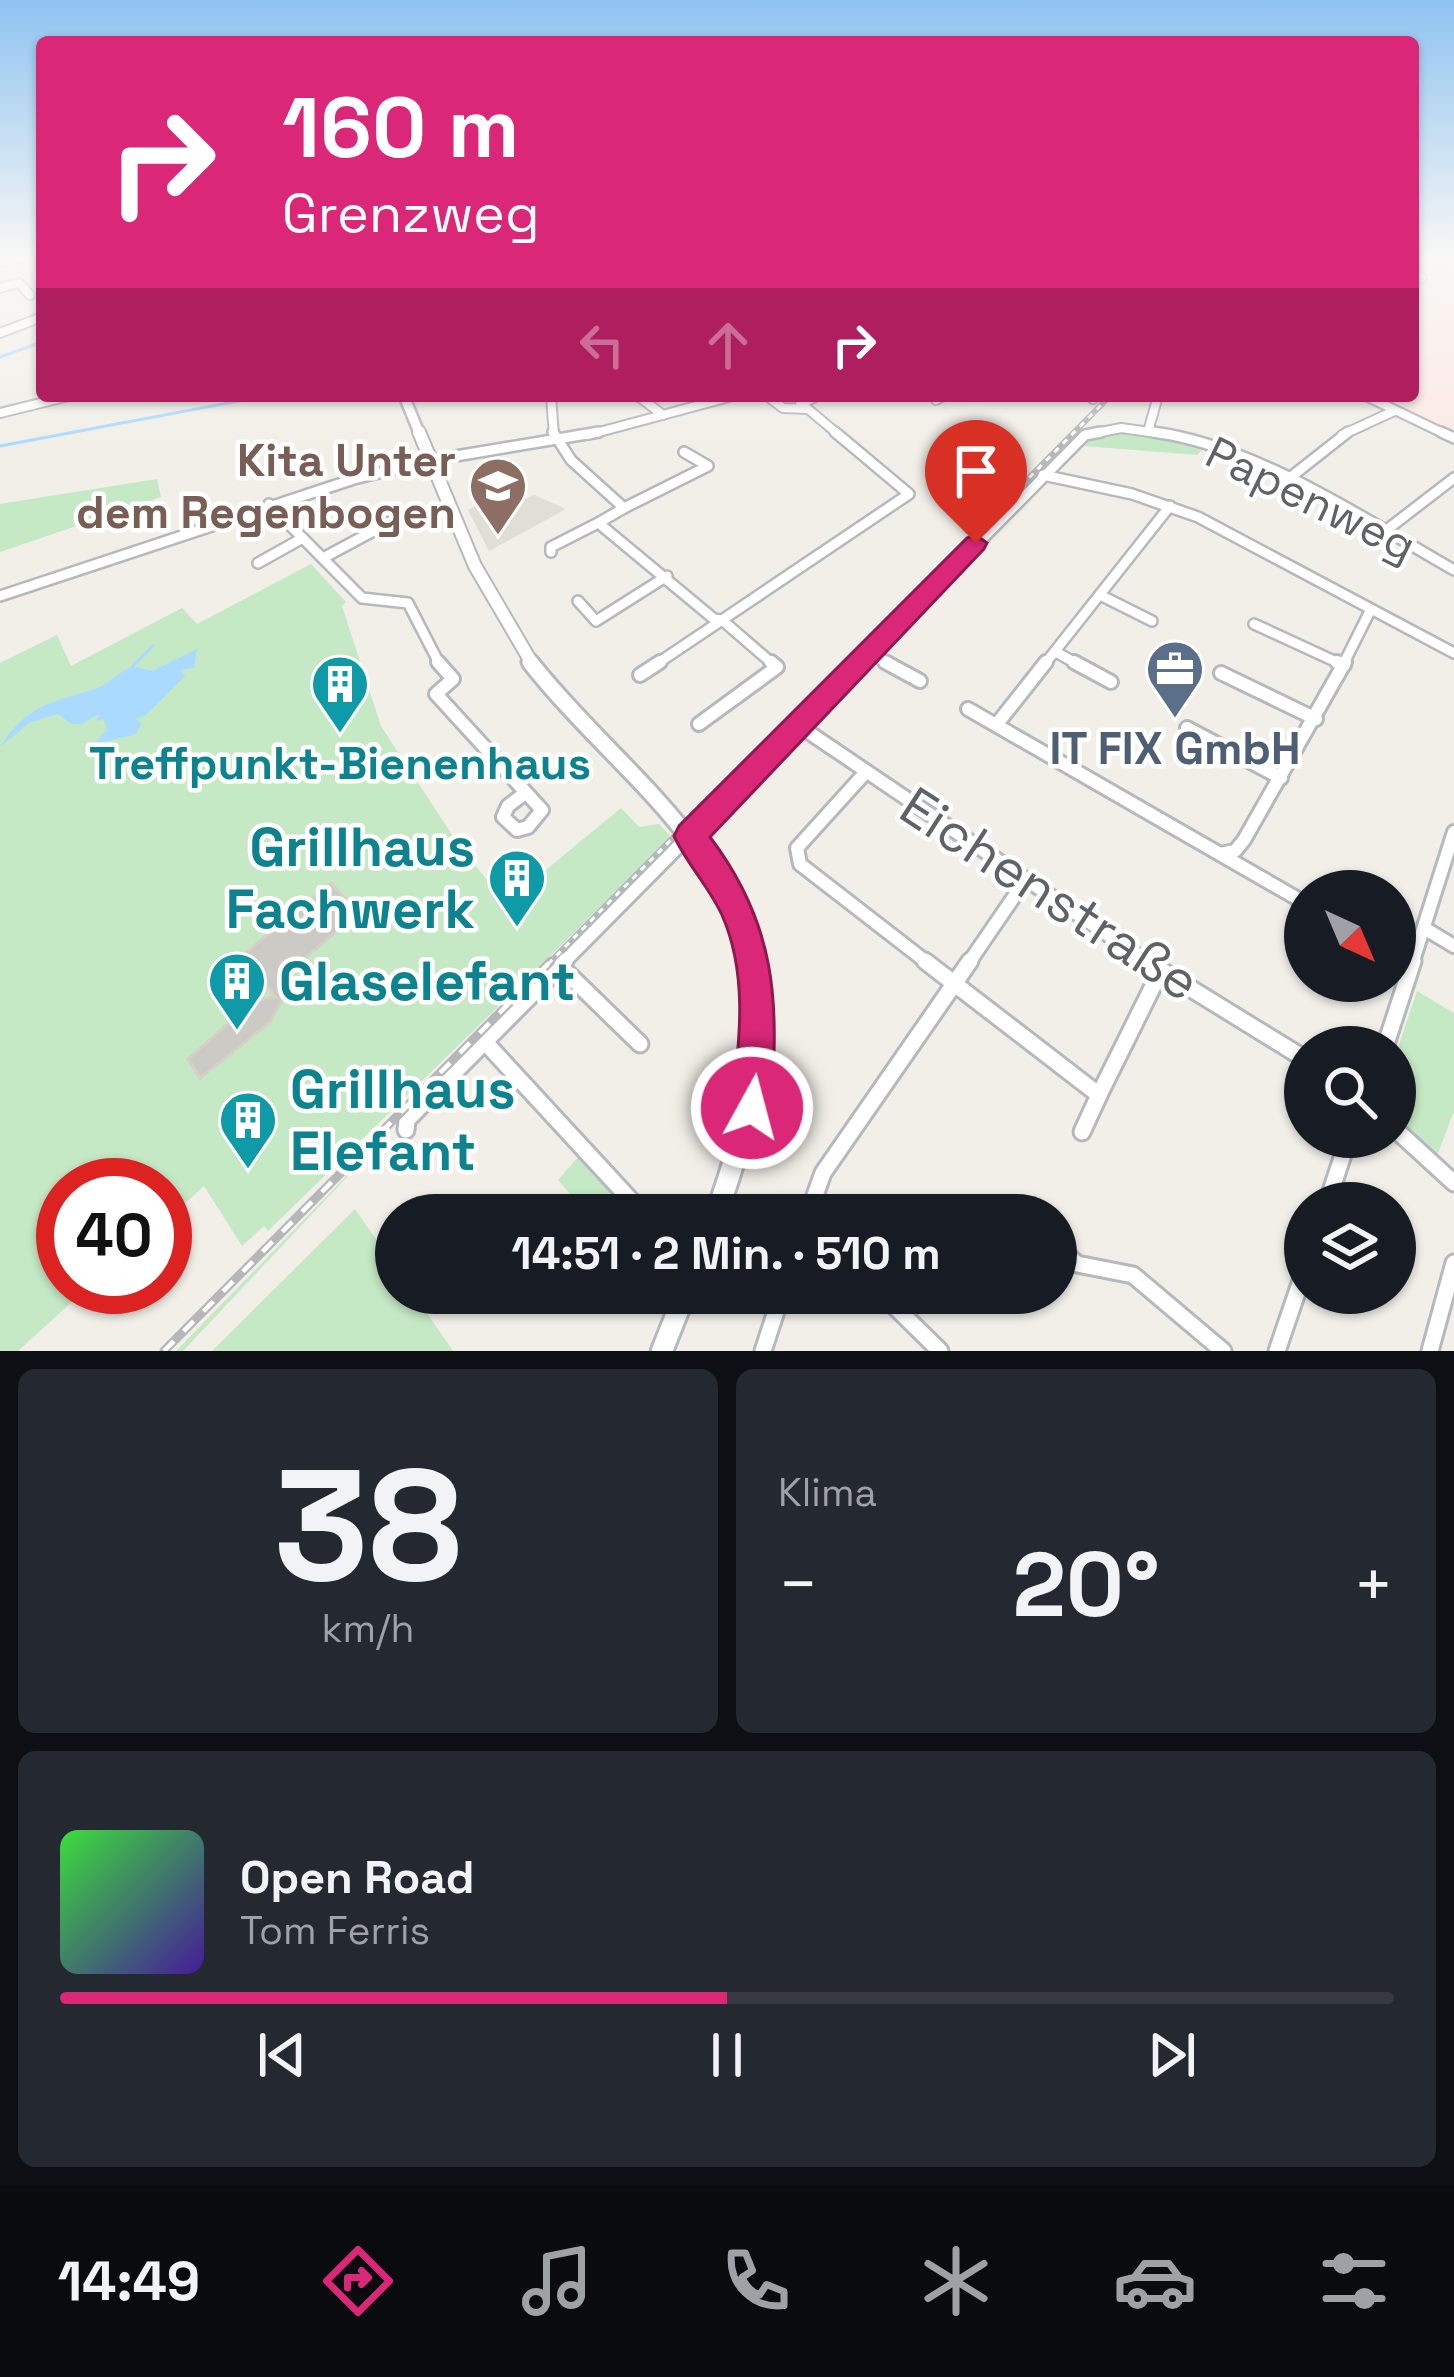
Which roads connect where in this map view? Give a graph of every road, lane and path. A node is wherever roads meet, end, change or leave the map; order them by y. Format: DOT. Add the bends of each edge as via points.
graph roads {
  1 [pos="34,320"];
  2 [pos="0,334"];
  3 [pos="43,402"];
  4 [pos="407,402"];
  5 [pos="551,402"];
  6 [pos="646,402"];
  7 [pos="711,402"];
  8 [pos="775,402"];
  9 [pos="806,402"];
  10 [pos="1156,402"];
  11 [pos="1377,402"];
  12 [pos="800,405"];
  13 [pos="1394,411"];
  14 [pos="0,412"];
  15 [pos="663,415"];
  16 [pos="1149,428"];
  17 [pos="1454,438"];
  18 [pos="559,442"];
  19 [pos="684,452"];
  20 [pos="436,460"];
  21 [pos="1043,475"];
  22 [pos="1454,478"];
  23 [pos="1287,480"];
  24 [pos="269,504"];
  25 [pos="1170,506"];
  26 [pos="624,508"];
  27 [pos="405,514"];
  28 [pos="600,522"];
  29 [pos="1384,532"];
  30 [pos="301,538"];
  31 [pos="551,552"];
  32 [pos="322,558"];
  33 [pos="258,563"];
  34 [pos="1454,570"];
  35 [pos="667,576"];
  36 [pos="0,596"];
  37 [pos="1100,596"];
  38 [pos="578,601"];
  39 [pos="1370,611"];
  40 [pos="722,620"];
  41 [pos="1152,621"];
  42 [pos="1254,624"];
  43 [pos="868,652"];
  44 [pos="1055,652"];
  45 [pos="1454,653"];
  46 [pos="1343,665"];
  47 [pos="1221,673"];
  48 [pos="640,675"];
  49 [pos="920,681"];
  50 [pos="1111,682"];
  51 [pos="968,709"];
  52 [pos="1316,719"];
  53 [pos="699,724"];
  54 [pos="997,724"];
  55 [pos="797,725"];
  56 [pos="1187,728"];
  57 [pos="865,773"];
  58 [pos="1281,778"];
  59 [pos="525,793"];
  60 [pos="1454,832"];
  61 [pos="690,836"];
  62 [pos="1220,854"];
  63 [pos="1024,882"];
  64 [pos="1284,891"];
  65 [pos="1424,928"];
  66 [pos="1454,946"];
  67 [pos="560,966"];
  68 [pos="1161,970"];
  69 [pos="955,985"];
  70 [pos="1392,1026"];
  71 [pos="485,1042"];
  72 [pos="640,1044"];
  73 [pos="1284,1046"];
  74 [pos="1099,1095"];
  75 [pos="406,1130"];
  76 [pos="1082,1132"];
  77 [pos="1416,1149"];
  78 [pos="1454,1183"];
  79 [pos="626,1194"];
  80 [pos="723,1194"];
  81 [pos="816,1194"];
  82 [pos="1077,1263"];
  83 [pos="1454,1263"];
  84 [pos="677,1314"];
  85 [pos="775,1314"];
  86 [pos="902,1314"];
  87 [pos="1289,1314"];
  88 [pos="662,1351"];
  89 [pos="763,1351"];
  90 [pos="940,1351"];
  91 [pos="1223,1351"];
  92 [pos="1276,1351"];
  93 [pos="1430,1351"];
  1 -- 2 [label="street"];
  3 -- 14 [label="street"];
  4 -- 20 [label="street"];
  5 -- 18 [label="street"];
  6 -- 15 [label="street"];
  7 -- 15 [label="street"];
  8 -- 12 [label="street"];
  9 -- 12 [label="street"];
  10 -- 16 [label="street"];
  11 -- 13 [label="street"];
  12 -- 40 [label="street" via="908,494"];
  13 -- 17 [label="street"];
  13 -- 23 [label="street" via="1335,438"];
  15 -- 18 [label="street"];
  16 -- 21 [label="street, Papenweg" via="1095,430"];
  16 -- 23 [label="street, Papenweg"];
  18 -- 20 [label="street"];
  18 -- 26 [label="street" via="572,464"];
  19 -- 26 [label="street" via="708,466"];
  20 -- 24 [label="street"];
  20 -- 61 [label="street" via="515,640"];
  21 -- 25 [label="street"];
  21 -- 43 [label="street"];
  22 -- 29 [label="street"];
  23 -- 29 [label="street, Papenweg"];
  24 -- 30 [label="street"];
  24 -- 36 [label="street"];
  25 -- 37 [label="street"];
  25 -- 39 [label="street"];
  26 -- 28 [label="street"];
  27 -- 32 [label="street"];
  28 -- 31 [label="street"];
  28 -- 35 [label="street"];
  29 -- 34 [label="street, Papenweg"];
  30 -- 32 [label="street"];
  30 -- 33 [label="street"];
  32 -- 59 [label="street" via="364,599 408,602 436,661 458,686 445,704"];
  35 -- 38 [label="street" via="596,621"];
  35 -- 40 [label="street"];
  37 -- 41 [label="street"];
  37 -- 44 [label="street"];
  39 -- 45 [label="street"];
  39 -- 46 [label="street"];
  40 -- 48 [label="street"];
  40 -- 53 [label="street" via="777,667"];
  42 -- 46 [label="street"];
  43 -- 49 [label="street"];
  43 -- 55 [label="street"];
  44 -- 50 [label="street"];
  44 -- 54 [label="street"];
  46 -- 52 [label="street"];
  47 -- 52 [label="street"];
  51 -- 54 [label="street"];
  52 -- 58 [label="street"];
  54 -- 62 [label="street"];
  55 -- 57 [label="street, Eichenstraße"];
  55 -- 61 [label="street"];
  56 -- 58 [label="street"];
  57 -- 63 [label="street, Eichenstraße"];
  57 -- 69 [label="street" via="797,848 800,864"];
  58 -- 62 [label="street" via="1244,840"];
  60 -- 65 [label="street"];
  61 -- 67 [label="street"];
  61 -- 80 [label="street" via="740,916 760,1017 752,1108"];
  62 -- 64 [label="street"];
  63 -- 68 [label="street, Eichenstraße"];
  63 -- 69 [label="street"];
  65 -- 66 [label="street"];
  65 -- 70 [label="street"];
  67 -- 71 [label="street"];
  67 -- 72 [label="street"];
  68 -- 73 [label="street, Eichenstraße"];
  68 -- 74 [label="street"];
  69 -- 74 [label="street"];
  69 -- 81 [label="street"];
  71 -- 75 [label="street"];
  71 -- 79 [label="street"];
  74 -- 76 [label="street"];
  77 -- 78 [label="street"];
  82 -- 91 [label="street" via="1132,1275"];
  83 -- 93 [label="street"];
  84 -- 88 [label="street"];
  85 -- 89 [label="street"];
  86 -- 90 [label="street"];
  87 -- 92 [label="street"];
}
